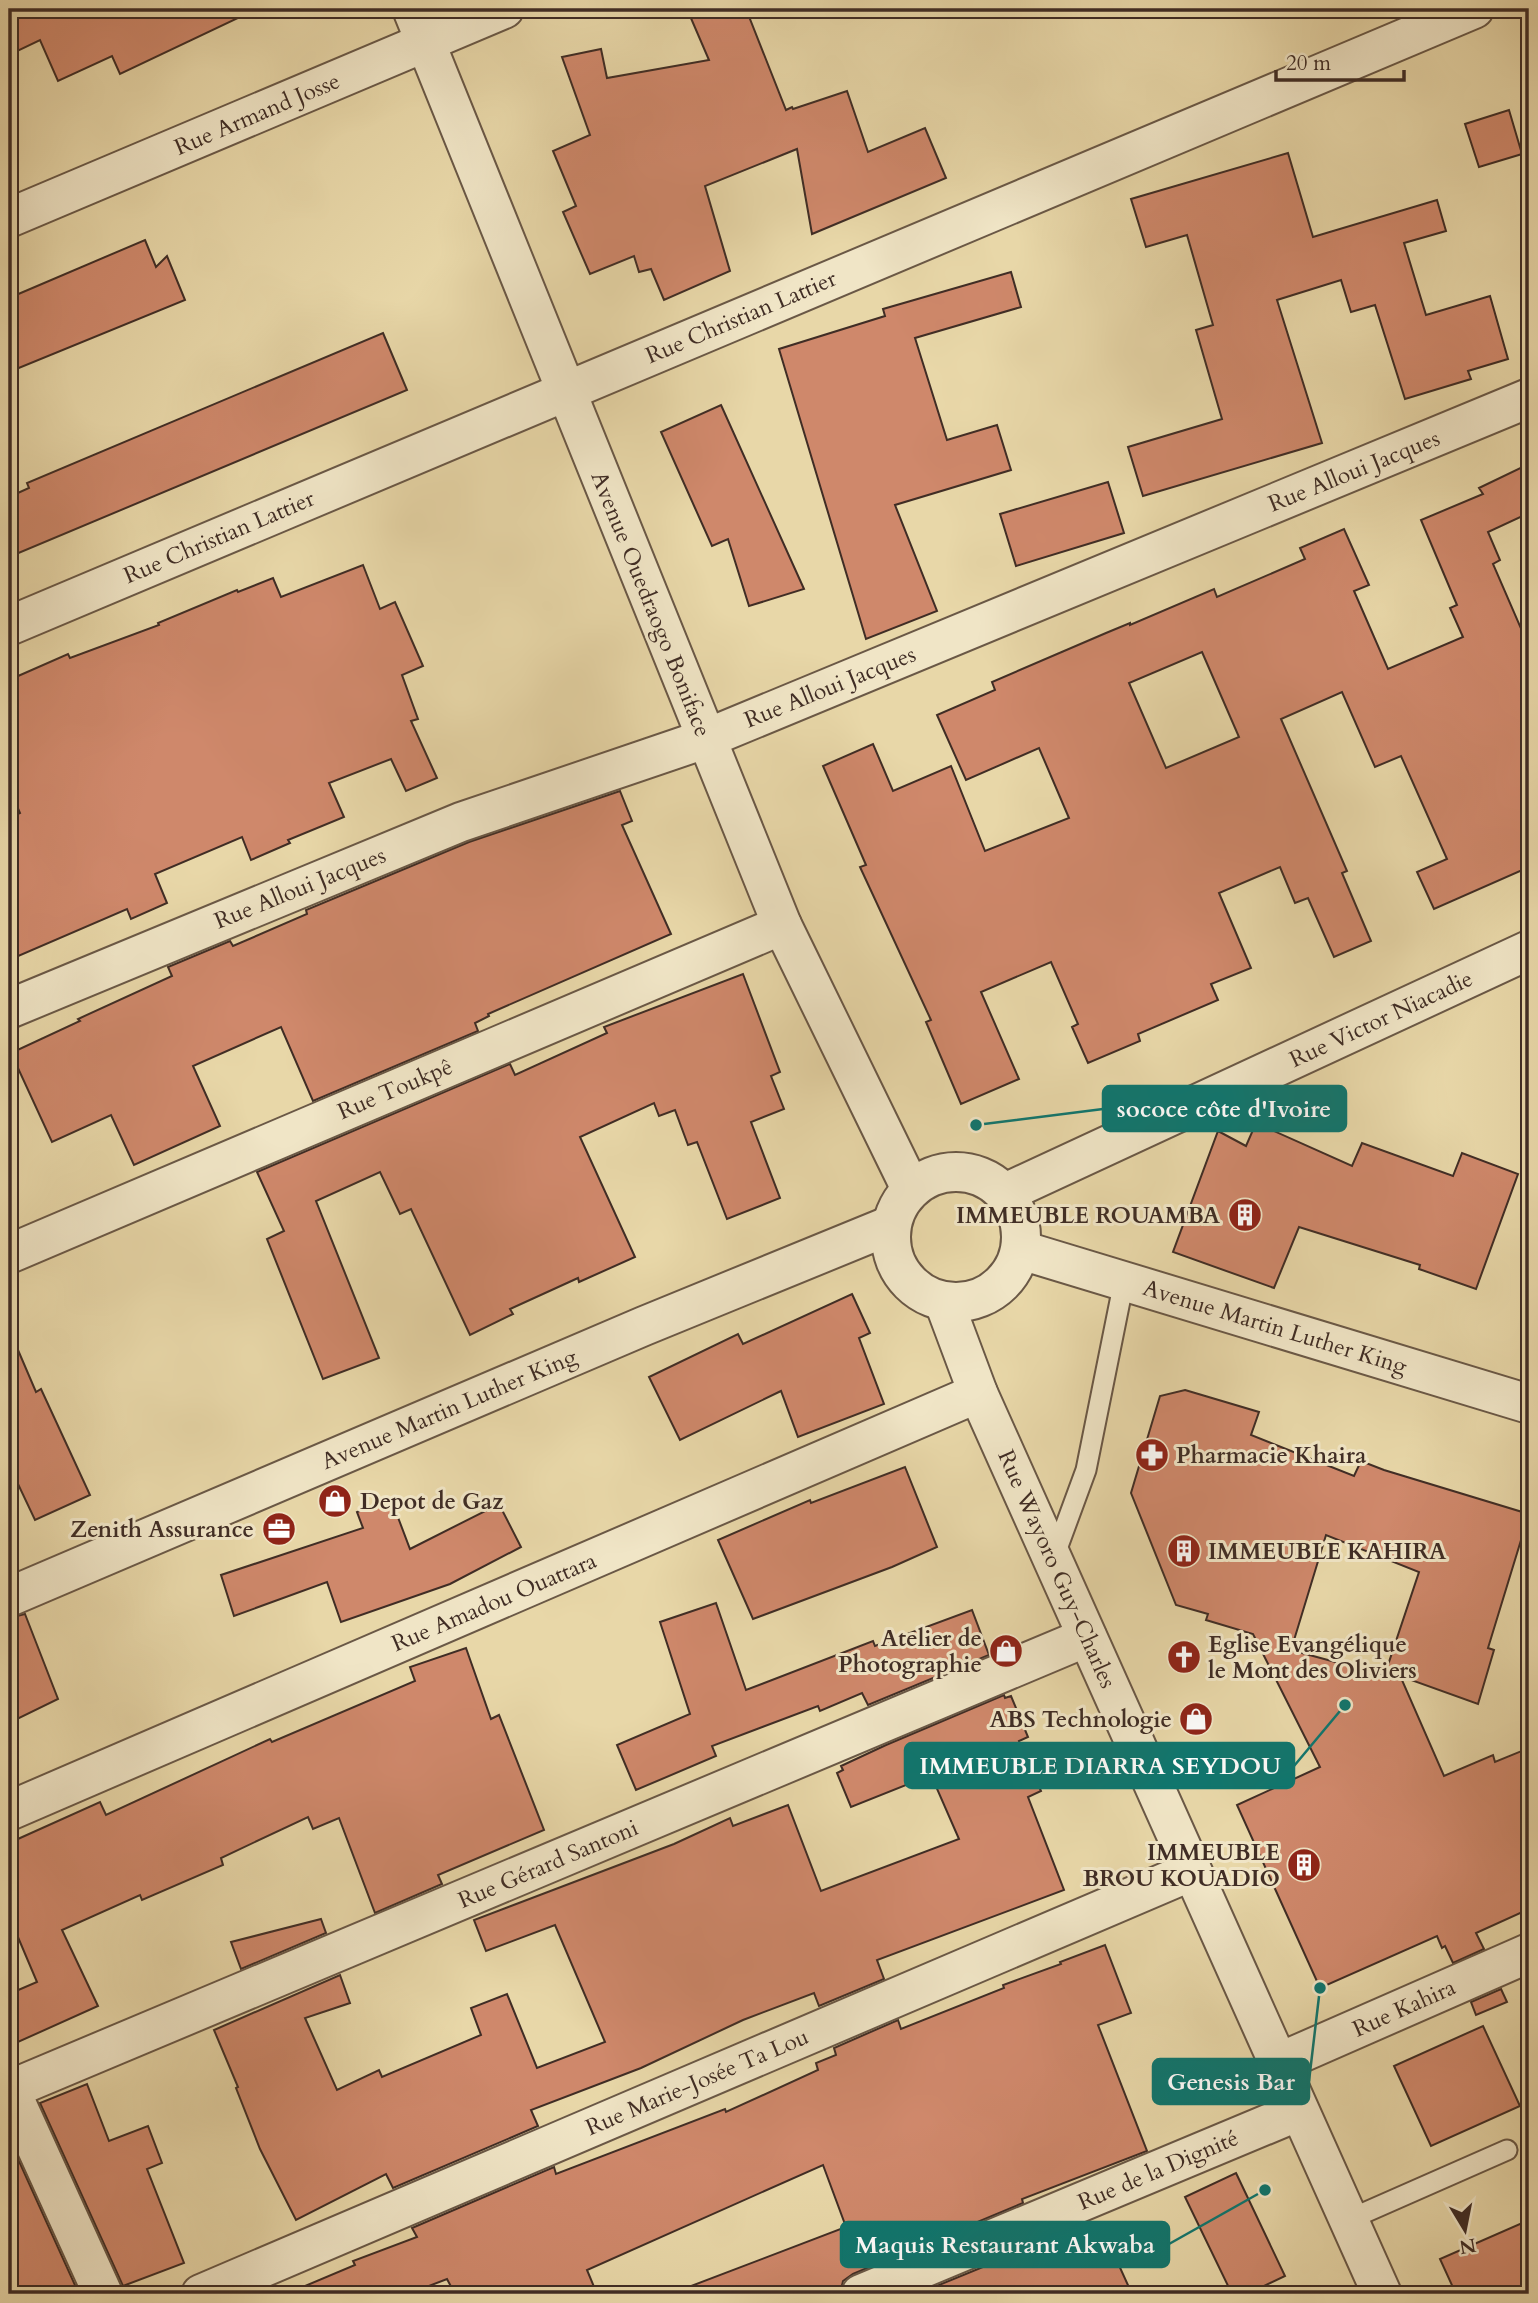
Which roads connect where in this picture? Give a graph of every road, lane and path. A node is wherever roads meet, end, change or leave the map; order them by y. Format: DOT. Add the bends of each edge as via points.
graph roads {
  1 [pos="504,9"];
  2 [pos="1474,9"];
  3 [pos="419,26"];
  4 [pos="9,218"];
  5 [pos="566,390"];
  6 [pos="1529,398"];
  7 [pos="9,626"];
  8 [pos="705,739"];
  9 [pos="782,925"];
  10 [pos="1529,950"];
  11 [pos="9,1009"];
  12 [pos="911,1189"];
  13 [pos="1005,1193"];
  14 [pos="891,1225"];
  15 [pos="1021,1250"];
  16 [pos="9,1254"];
  17 [pos="1124,1281"];
  18 [pos="944,1302"];
  19 [pos="978,1393"];
  20 [pos="1529,1404"];
  21 [pos="1054,1558"];
  22 [pos="9,1597"];
  23 [pos="1087,1637"];
  24 [pos="9,1811"];
  25 [pos="1192,1871"];
  26 [pos="1529,1953"];
  27 [pos="1278,2063"];
  28 [pos="9,2089"];
  29 [pos="1299,2111"];
  30 [pos="1507,2150"];
  31 [pos="1348,2220"];
  32 [pos="103,2294"];
  33 [pos="201,2294"];
  34 [pos="861,2294"];
  35 [pos="1382,2294"];
  1 -- 3 [label="street, Rue Armand Josse"];
  2 -- 5 [label="street, Rue Christian Lattier"];
  3 -- 4 [label="street, Rue Armand Josse"];
  3 -- 5 [label="street, Avenue Ouedraogo Boniface"];
  5 -- 7 [label="street, Rue Christian Lattier"];
  5 -- 8 [label="street, Avenue Ouedraogo Boniface"];
  6 -- 8 [label="street, Rue Alloui Jacques"];
  8 -- 9 [label="street, Avenue Ouedraogo Boniface"];
  8 -- 11 [label="street, Rue Alloui Jacques" via="461,822"];
  9 -- 12 [label="street, Avenue Ouedraogo Boniface"];
  9 -- 16 [label="street, Rue Toukpê"];
  10 -- 13 [label="street, Rue Victor Niacadie"];
  12 -- 13 [label="street" via="928,1177 948,1172 988,1180"];
  12 -- 14 [label="street"];
  13 -- 15 [label="street" via="1022,1229"];
  14 -- 18 [label="street" via="896,1265 924,1295"];
  14 -- 22 [label="street, Avenue Martin Luther King"];
  15 -- 17 [label="street, Avenue Martin Luther King"];
  15 -- 18 [label="street" via="1002,1286 984,1297"];
  17 -- 20 [label="street, Avenue Martin Luther King"];
  17 -- 21 [label="lane" via="1086,1471"];
  18 -- 19 [label="street, Rue Wayoro Guy-Charles"];
  19 -- 21 [label="street, Rue Wayoro Guy-Charles"];
  19 -- 24 [label="street, Rue Amadou Ouattara"];
  21 -- 23 [label="street, Rue Wayoro Guy-Charles"];
  23 -- 25 [label="street, Rue Wayoro Guy-Charles"];
  23 -- 28 [label="street, Rue Gérard Santoni"];
  25 -- 27 [label="street, Rue Wayoro Guy-Charles"];
  25 -- 33 [label="street, Rue Marie-Josée Ta Lou"];
  26 -- 27 [label="street, Rue Kahira"];
  27 -- 29 [label="street, Rue Wayoro Guy-Charles"];
  28 -- 32 [label="street"];
  29 -- 31 [label="street, Rue Wayoro Guy-Charles"];
  29 -- 34 [label="street, Rue de la Dignité"];
  30 -- 31 [label="lane"];
  31 -- 35 [label="street, Rue Wayoro Guy-Charles"];
}
